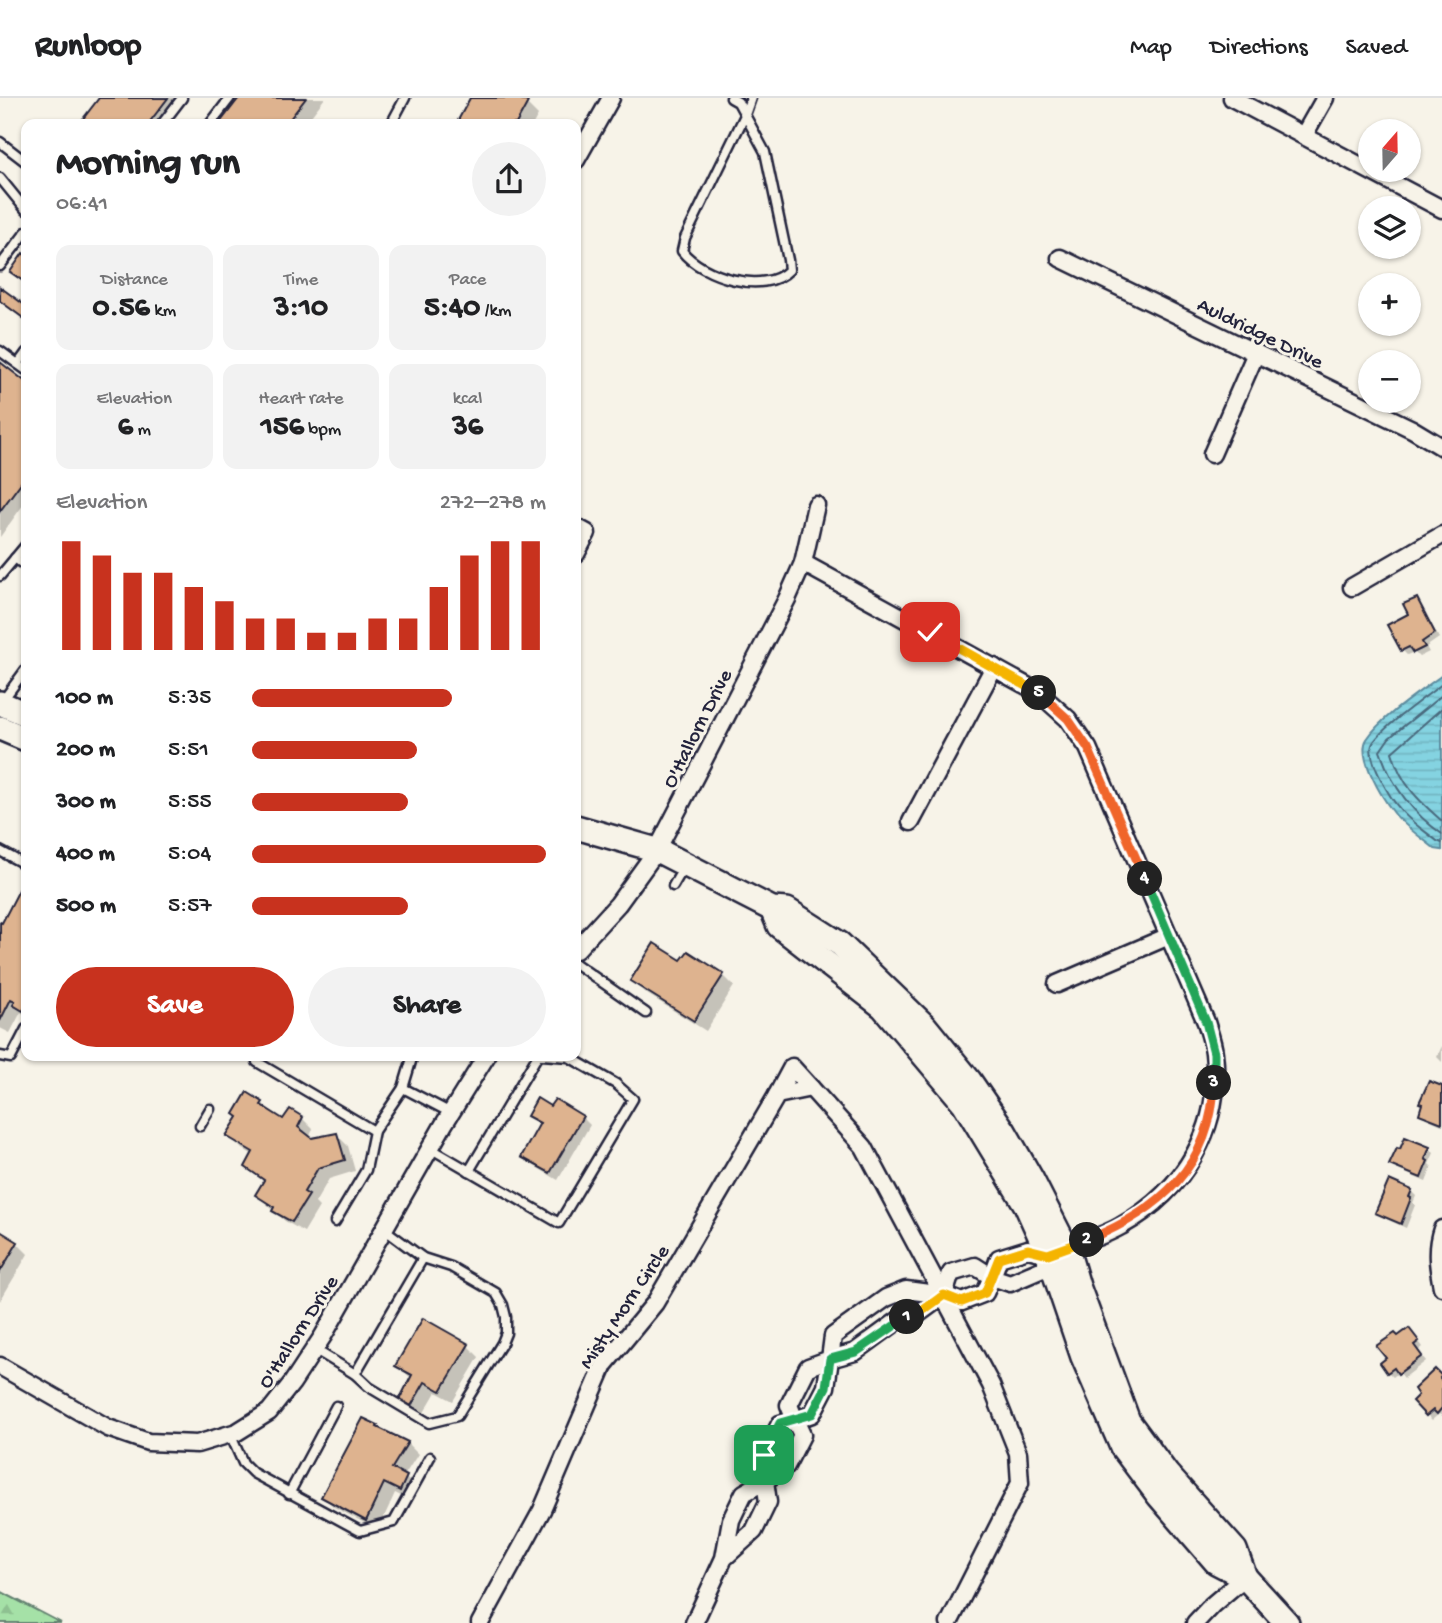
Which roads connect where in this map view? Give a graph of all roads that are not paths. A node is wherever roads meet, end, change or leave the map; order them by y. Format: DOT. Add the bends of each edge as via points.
graph roads {
  1 [pos="182,98"];
  2 [pos="230,98"];
  3 [pos="405,98"];
  4 [pos="611,98"];
  5 [pos="731,98"];
  6 [pos="751,98"];
  7 [pos="1232,98"];
  8 [pos="1325,98"];
  9 [pos="745,115"];
  10 [pos="166,119"];
  11 [pos="214,119"];
  12 [pos="394,119"];
  13 [pos="1304,135"];
  14 [pos="0,142"];
  15 [pos="581,151"];
  16 [pos="21,158"];
  17 [pos="0,178"];
  18 [pos="21,205"];
  19 [pos="1442,209"];
  20 [pos="21,238"];
  21 [pos="1060,258"];
  22 [pos="0,265"];
  23 [pos="0,351"];
  24 [pos="1256,353"];
  25 [pos="21,360"];
  26 [pos="18,364"];
  27 [pos="21,366"];
  28 [pos="1442,447"];
  29 [pos="1212,454"];
  30 [pos="816,505"];
  31 [pos="581,530"];
  32 [pos="1442,535"];
  33 [pos="581,544"];
  34 [pos="21,551"];
  35 [pos="15,558"];
  36 [pos="21,563"];
  37 [pos="803,563"];
  38 [pos="0,576"];
  39 [pos="1352,587"];
  40 [pos="994,667"];
  41 [pos="21,676"];
  42 [pos="0,704"];
  43 [pos="21,712"];
  44 [pos="0,728"];
  45 [pos="21,737"];
  46 [pos="911,822"];
  47 [pos="581,828"];
  48 [pos="657,850"];
  49 [pos="0,851"];
  50 [pos="21,862"];
  51 [pos="685,865"];
  52 [pos="673,886"];
  53 [pos="1169,936"];
  54 [pos="581,945"];
  55 [pos="581,968"];
  56 [pos="1057,984"];
  57 [pos="646,1013"];
  58 [pos="21,1039"];
  59 [pos="0,1056"];
  60 [pos="412,1061"];
  61 [pos="483,1061"];
  62 [pos="536,1061"];
  63 [pos="574,1061"];
  64 [pos="257,1062"];
  65 [pos="402,1088"];
  66 [pos="811,1088"];
  67 [pos="777,1095"];
  68 [pos="210,1109"];
  69 [pos="451,1113"];
  70 [pos="200,1126"];
  71 [pos="374,1131"];
  72 [pos="430,1148"];
  73 [pos="469,1171"];
  74 [pos="335,1222"];
  75 [pos="384,1229"];
  76 [pos="1442,1229"];
  77 [pos="1057,1251"];
  78 [pos="423,1258"];
  79 [pos="992,1277"];
  80 [pos="1442,1287"];
  81 [pos="944,1295"];
  82 [pos="314,1349"];
  83 [pos="830,1359"];
  84 [pos="0,1366"];
  85 [pos="355,1374"];
  86 [pos="336,1406"];
  87 [pos="795,1420"];
  88 [pos="230,1434"];
  89 [pos="430,1457"];
  90 [pos="765,1481"];
  91 [pos="289,1494"];
  92 [pos="724,1558"];
  93 [pos="1245,1577"];
  94 [pos="480,1623"];
  95 [pos="694,1623"];
  96 [pos="948,1623"];
  97 [pos="1195,1623"];
  98 [pos="1287,1623"];
  1 -- 10 [label="lane"];
  2 -- 11 [label="lane"];
  3 -- 12 [label="lane"];
  4 -- 15 [label="street"];
  5 -- 9 [label="lane"];
  6 -- 9 [label="lane"];
  7 -- 13 [label="street"];
  8 -- 13 [label="street"];
  9 -- 9 [label="lane" via="765,152 789,260 789,271 781,278 761,284 733,280 690,261 682,251"];
  13 -- 19 [label="street"];
  14 -- 16 [label="lane"];
  17 -- 18 [label="lane"];
  20 -- 22 [label="lane"];
  21 -- 24 [label="street, Auldridge Drive"];
  23 -- 26 [label="lane"];
  24 -- 28 [label="street, Auldridge Drive"];
  24 -- 29 [label="street"];
  25 -- 26 [label="lane"];
  26 -- 27 [label="lane"];
  30 -- 37 [label="street, O'Hallorn Drive"];
  31 -- 33 [label="street" via="587,533"];
  32 -- 39 [label="street"];
  34 -- 35 [label="lane"];
  35 -- 36 [label="lane"];
  35 -- 38 [label="lane"];
  37 -- 40 [label="street"];
  37 -- 48 [label="street, O'Hallorn Drive"];
  40 -- 46 [label="street"];
  40 -- 53 [label="street" via="1038,692 1068,719 1088,748"];
  41 -- 42 [label="lane"];
  42 -- 43 [label="street"];
  44 -- 45 [label="street"];
  47 -- 48 [label="street"];
  48 -- 51 [label="street"];
  48 -- 54 [label="street, O'Hallorn Drive"];
  49 -- 50 [label="lane"];
  51 -- 52 [label="lane"];
  51 -- 77 [label="street" via="772,909 787,910 840,944 925,1026 1004,1131 1032,1180"];
  53 -- 56 [label="street"];
  53 -- 77 [label="street" via="1206,1022 1214,1053 1207,1127 1195,1156 1161,1200 1121,1227"];
  55 -- 57 [label="lane"];
  58 -- 59 [label="lane" via="11,1058"];
  60 -- 65 [label="lane"];
  61 -- 69 [label="street, O'Hallorn Drive"];
  62 -- 73 [label="lane"];
  63 -- 73 [label="lane" via="633,1099 559,1223"];
  64 -- 71 [label="lane"];
  65 -- 69 [label="lane"];
  65 -- 71 [label="lane"];
  66 -- 67 [label="street"];
  66 -- 67 [label="street, Misty Morn Circle" via="792,1067"];
  66 -- 81 [label="street, Misty Morn Circle" via="864,1147"];
  67 -- 94 [label="street, Misty Morn Circle" via="655,1303 604,1365 542,1510"];
  68 -- 70 [label="lane"];
  69 -- 72 [label="street, O'Hallorn Drive"];
  71 -- 74 [label="lane" via="366,1170"];
  72 -- 73 [label="lane"];
  72 -- 75 [label="street, O'Hallorn Drive"];
  75 -- 78 [label="lane"];
  75 -- 82 [label="street, O'Hallorn Drive"];
  76 -- 80 [label="street" via="1437,1265"];
  77 -- 79 [label="street" via="1045,1269 1010,1283"];
  77 -- 79 [label="street" via="1028,1249 999,1258"];
  77 -- 93 [label="street" via="1128,1421 1167,1474 1235,1550"];
  78 -- 85 [label="lane"];
  78 -- 85 [label="lane" via="451,1266 496,1293 506,1317 502,1343 457,1416 429,1423"];
  79 -- 81 [label="street" via="985,1293 962,1302"];
  79 -- 81 [label="street" via="975,1266 951,1273"];
  81 -- 83 [label="street" via="856,1352"];
  81 -- 83 [label="street" via="905,1290 886,1298 833,1336"];
  81 -- 96 [label="street, Misty Morn Circle" via="991,1385 1017,1453 1020,1483"];
  82 -- 85 [label="lane"];
  82 -- 88 [label="street, O'Hallorn Drive" via="269,1412"];
  83 -- 87 [label="street" via="826,1387 812,1414"];
  83 -- 87 [label="street" via="808,1367 789,1405"];
  84 -- 88 [label="street, O'Hallorn Drive" via="108,1428 148,1443 197,1444"];
  86 -- 91 [label="lane"];
  87 -- 90 [label="street" via="780,1423 764,1455"];
  87 -- 90 [label="street" via="802,1435 786,1466"];
  88 -- 91 [label="lane" via="243,1463"];
  89 -- 91 [label="lane" via="394,1522 360,1531"];
  90 -- 92 [label="street" via="744,1493 731,1520"];
  90 -- 92 [label="street" via="768,1502 754,1531"];
  92 -- 95 [label="street"];
  93 -- 97 [label="street"];
  93 -- 98 [label="street"];
}
